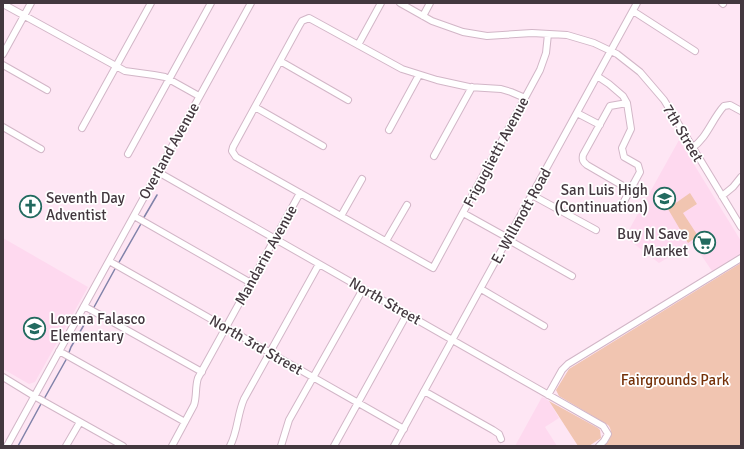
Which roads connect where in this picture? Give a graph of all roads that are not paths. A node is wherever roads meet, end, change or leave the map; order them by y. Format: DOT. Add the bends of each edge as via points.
graph roads {
  1 [pos="31,3"];
  2 [pos="151,3"];
  3 [pos="211,3"];
  4 [pos="251,3"];
  5 [pos="381,3"];
  6 [pos="400,3"];
  7 [pos="430,3"];
  8 [pos="637,3"];
  9 [pos="3,4"];
  10 [pos="633,11"];
  11 [pos="24,16"];
  12 [pos="423,16"];
  13 [pos="548,34"];
  14 [pos="358,45"];
  15 [pos="611,51"];
  16 [pos="695,51"];
  17 [pos="3,54"];
  18 [pos="280,61"];
  19 [pos="3,64"];
  20 [pos="116,67"];
  21 [pos="419,75"];
  22 [pos="597,76"];
  23 [pos="169,80"];
  24 [pos="472,87"];
  25 [pos="47,90"];
  26 [pos="199,96"];
  27 [pos="525,98"];
  28 [pos="348,100"];
  29 [pos="627,102"];
  30 [pos="255,107"];
  31 [pos="741,111"];
  32 [pos="577,113"];
  33 [pos="600,125"];
  34 [pos="3,127"];
  35 [pos="82,128"];
  36 [pos="389,130"];
  37 [pos="323,146"];
  38 [pos="692,148"];
  39 [pos="41,149"];
  40 [pos="128,154"];
  41 [pos="434,156"];
  42 [pos="158,172"];
  43 [pos="741,177"];
  44 [pos="362,179"];
  45 [pos="630,190"];
  46 [pos="300,193"];
  47 [pos="532,195"];
  48 [pos="722,196"];
  49 [pos="407,205"];
  50 [pos="622,205"];
  51 [pos="463,213"];
  52 [pos="134,216"];
  53 [pos="341,216"];
  54 [pos="741,227"];
  55 [pos="596,230"];
  56 [pos="508,238"];
  57 [pos="275,239"];
  58 [pos="386,241"];
  59 [pos="741,258"];
  60 [pos="109,261"];
  61 [pos="319,264"];
  62 [pos="572,276"];
  63 [pos="251,283"];
  64 [pos="363,289"];
  65 [pos="481,289"];
  66 [pos="84,306"];
  67 [pos="407,314"];
  68 [pos="544,326"];
  69 [pos="226,328"];
  70 [pos="452,340"];
  71 [pos="59,351"];
  72 [pos="270,353"];
  73 [pos="202,372"];
  74 [pos="3,377"];
  75 [pos="314,378"];
  76 [pos="424,391"];
  77 [pos="548,395"];
  78 [pos="34,396"];
  79 [pos="358,403"];
  80 [pos="80,422"];
  81 [pos="185,422"];
  82 [pos="404,429"];
  83 [pos="501,439"];
  84 [pos="7,446"];
  85 [pos="66,446"];
  86 [pos="123,446"];
  87 [pos="172,446"];
  88 [pos="230,446"];
  89 [pos="282,446"];
  90 [pos="334,446"];
  91 [pos="394,446"];
  92 [pos="599,446"];
  1 -- 11 [label="street"];
  2 -- 20 [label="street"];
  3 -- 23 [label="street"];
  4 -- 26 [label="street, Overland Avenue"];
  5 -- 14 [label="street"];
  6 -- 12 [label="street, 7th Street"];
  7 -- 12 [label="street"];
  8 -- 10 [label="street, E. Willmott Road"];
  9 -- 11 [label="street"];
  10 -- 15 [label="street, E. Willmott Road"];
  10 -- 16 [label="street"];
  11 -- 17 [label="street"];
  11 -- 20 [label="street"];
  12 -- 13 [label="street, 7th Street" via="447,28 472,34"];
  13 -- 15 [label="street, 7th Street" via="581,38"];
  13 -- 27 [label="street, Friguglietti Avenue" via="542,66"];
  14 -- 18 [label="street" via="309,18 302,21"];
  14 -- 21 [label="street" via="402,69"];
  15 -- 22 [label="street, E. Willmott Road"];
  15 -- 38 [label="street, 7th Street" via="636,68 653,87"];
  18 -- 28 [label="street"];
  18 -- 30 [label="street"];
  19 -- 25 [label="street"];
  20 -- 23 [label="street" via="131,73 154,75"];
  20 -- 35 [label="street"];
  21 -- 24 [label="street"];
  21 -- 36 [label="street"];
  22 -- 29 [label="street"];
  22 -- 32 [label="street, E. Willmott Road"];
  23 -- 26 [label="street"];
  23 -- 40 [label="street"];
  24 -- 27 [label="street" via="501,89"];
  24 -- 41 [label="street"];
  26 -- 42 [label="street, Overland Avenue"];
  27 -- 51 [label="street, Friguglietti Avenue"];
  29 -- 33 [label="street" via="610,106"];
  29 -- 45 [label="street" via="631,129 622,151 624,157 640,169"];
  30 -- 37 [label="street"];
  30 -- 46 [label="street" via="232,151 236,157"];
  31 -- 38 [label="street" via="730,105 724,106 701,141"];
  32 -- 33 [label="street"];
  32 -- 47 [label="street, E. Willmott Road"];
  33 -- 45 [label="street" via="583,154 583,161"];
  34 -- 39 [label="street"];
  38 -- 48 [label="street, 7th Street"];
  42 -- 52 [label="street, Overland Avenue"];
  42 -- 57 [label="street, North Street"];
  43 -- 48 [label="street" via="734,187"];
  44 -- 53 [label="street"];
  45 -- 50 [label="street"];
  46 -- 53 [label="street"];
  46 -- 57 [label="street, Mandarin Avenue"];
  47 -- 55 [label="street"];
  47 -- 56 [label="street, E. Willmott Road"];
  48 -- 54 [label="street, 7th Street"];
  49 -- 58 [label="street"];
  51 -- 56 [label="street"];
  51 -- 58 [label="street, Friguglietti Avenue" via="433,268"];
  52 -- 60 [label="street, Overland Avenue"];
  52 -- 63 [label="street"];
  53 -- 58 [label="street"];
  56 -- 62 [label="street"];
  56 -- 65 [label="street, E. Willmott Road"];
  57 -- 61 [label="street, North Street"];
  57 -- 63 [label="street, Mandarin Avenue"];
  59 -- 77 [label="street" via="564,367"];
  60 -- 66 [label="street, Overland Avenue"];
  60 -- 69 [label="street, North 3rd Street"];
  61 -- 64 [label="street, North Street"];
  61 -- 72 [label="street"];
  63 -- 69 [label="street, Mandarin Avenue"];
  64 -- 67 [label="street, North Street"];
  64 -- 75 [label="street"];
  65 -- 68 [label="street"];
  65 -- 70 [label="street, E. Willmott Road"];
  66 -- 71 [label="street, Overland Avenue"];
  66 -- 73 [label="street"];
  67 -- 70 [label="street, North Street"];
  67 -- 79 [label="street"];
  69 -- 72 [label="street, North 3rd Street"];
  69 -- 73 [label="street, Mandarin Avenue"];
  70 -- 76 [label="street, E. Willmott Road"];
  70 -- 77 [label="street, North Street"];
  71 -- 78 [label="street, Overland Avenue"];
  71 -- 81 [label="street"];
  72 -- 75 [label="street, North 3rd Street"];
  72 -- 88 [label="street" via="240,408 235,435"];
  73 -- 81 [label="street, Mandarin Avenue" via="195,388 196,399"];
  74 -- 78 [label="street"];
  75 -- 79 [label="street, North 3rd Street"];
  75 -- 89 [label="street" via="290,420"];
  76 -- 82 [label="street, E. Willmott Road"];
  76 -- 83 [label="street" via="493,430"];
  77 -- 92 [label="street, North Street" via="603,426 608,434"];
  78 -- 80 [label="street"];
  78 -- 84 [label="street, Overland Avenue"];
  79 -- 82 [label="street, North 3rd Street"];
  79 -- 90 [label="street"];
  80 -- 85 [label="street"];
  80 -- 86 [label="street"];
  81 -- 87 [label="street, Mandarin Avenue"];
  82 -- 91 [label="street, E. Willmott Road"];
}
